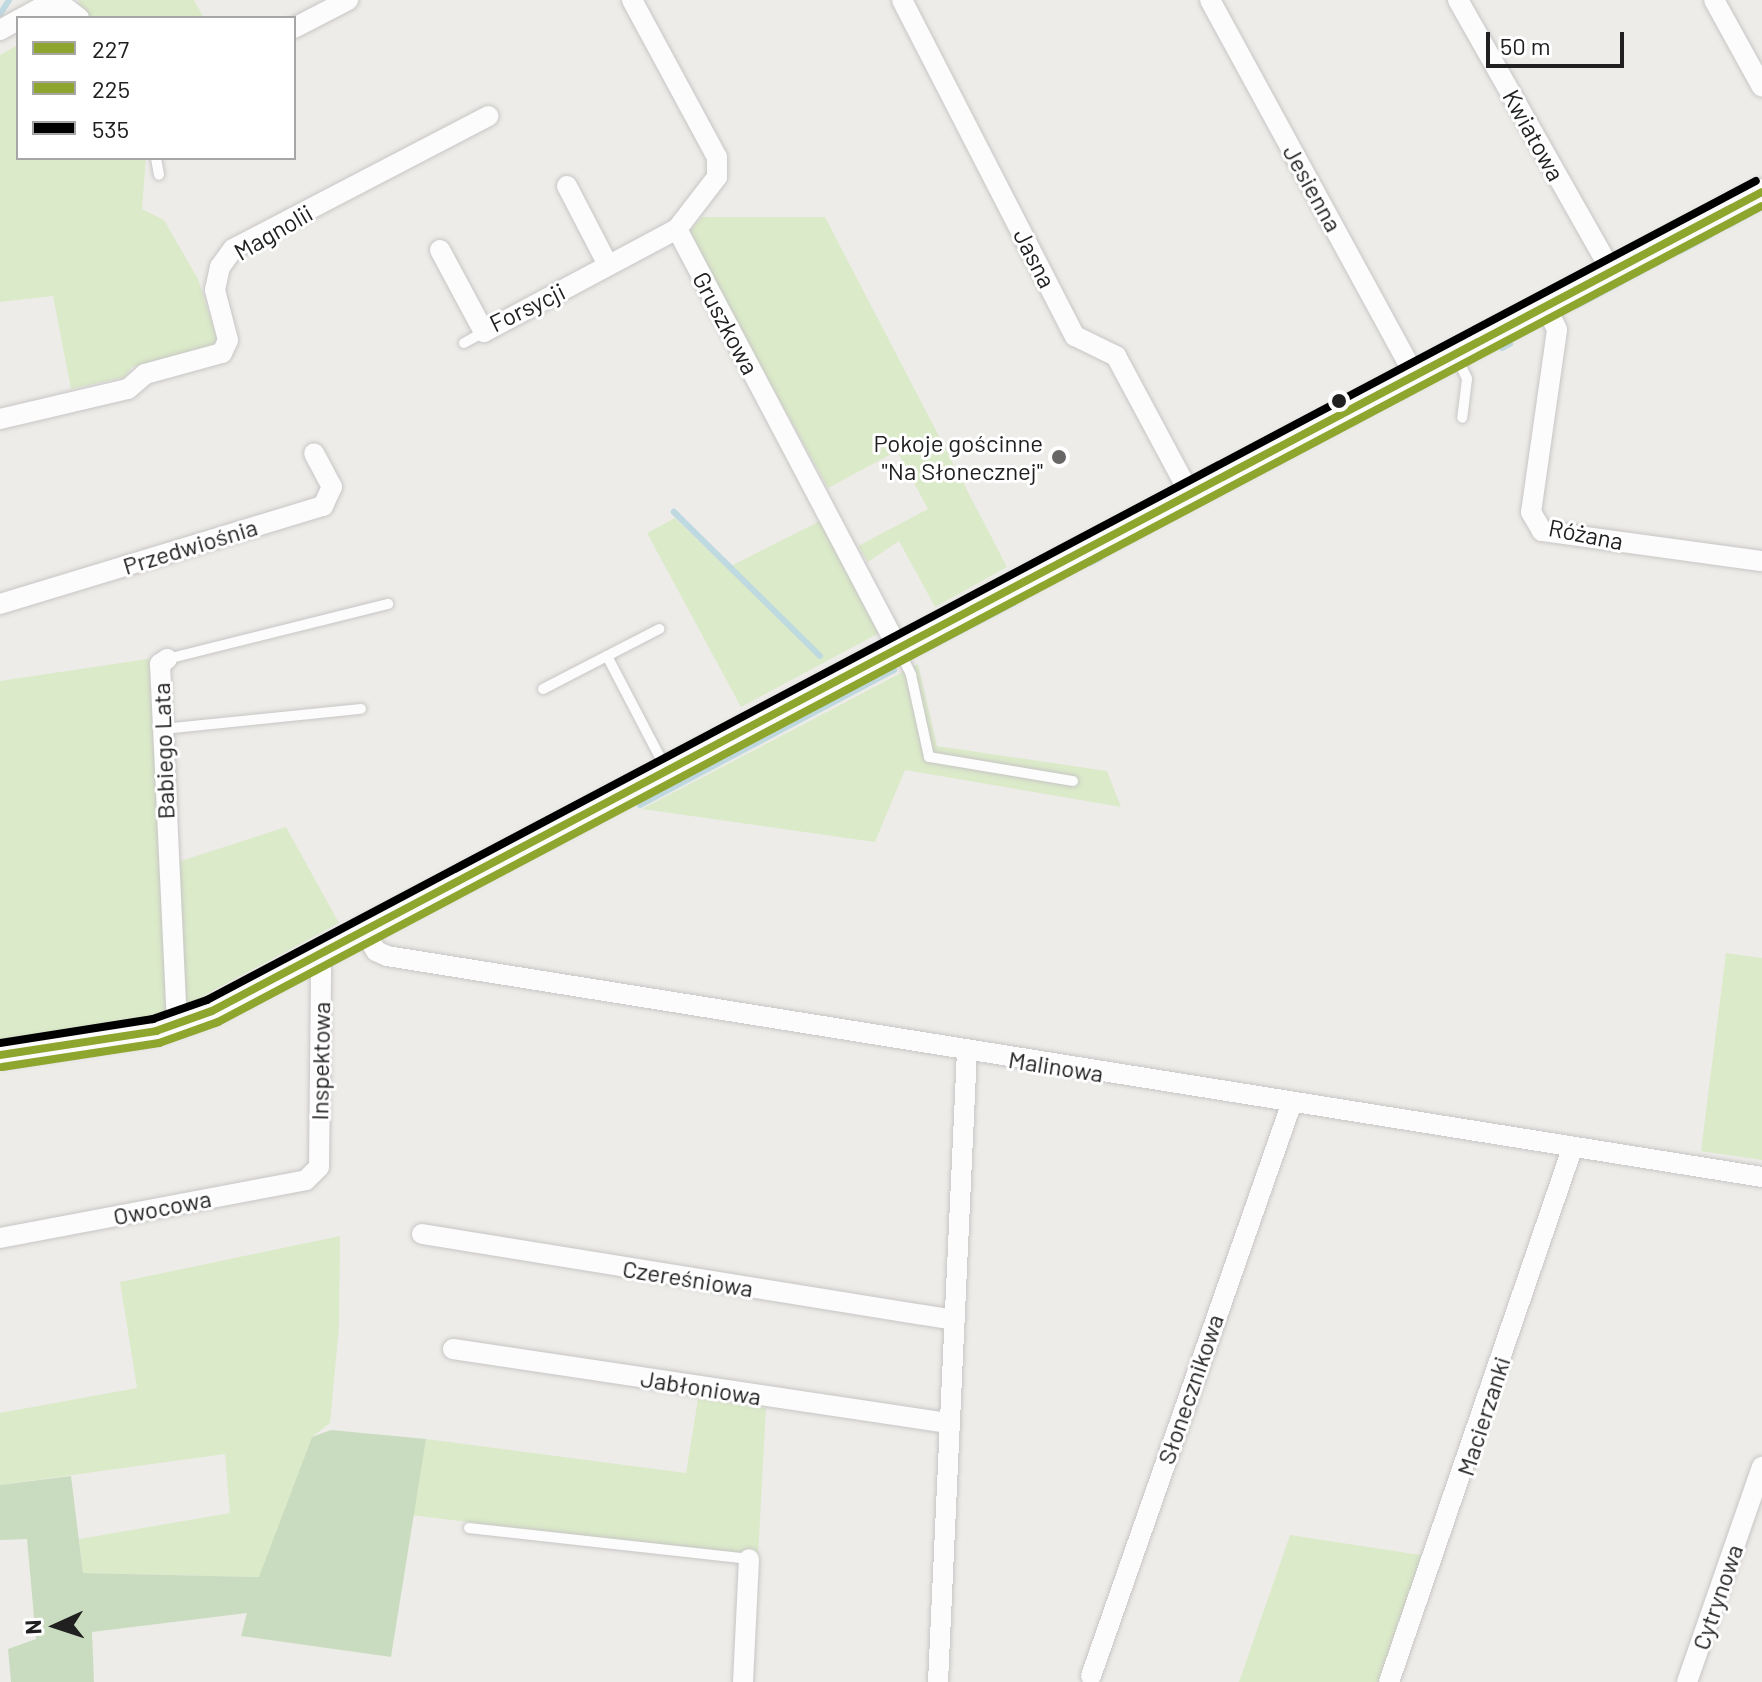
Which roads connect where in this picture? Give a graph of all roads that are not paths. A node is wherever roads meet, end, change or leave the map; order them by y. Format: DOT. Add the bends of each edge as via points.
graph roads {
  1 [pos="348,0"];
  2 [pos="632,0"];
  3 [pos="902,0"];
  4 [pos="1210,0"];
  5 [pos="1458,0"];
  6 [pos="1714,0"];
  7 [pos="26,16"];
  8 [pos="76,16"];
  9 [pos="296,27"];
  10 [pos="1762,87"];
  11 [pos="488,116"];
  12 [pos="156,160"];
  13 [pos="159,175"];
  14 [pos="567,186"];
  15 [pos="1762,192"];
  16 [pos="677,229"];
  17 [pos="440,250"];
  18 [pos="608,265"];
  19 [pos="1611,270"];
  20 [pos="1546,307"];
  21 [pos="484,332"];
  22 [pos="464,343"];
  23 [pos="1455,355"];
  24 [pos="1415,376"];
  25 [pos="1462,418"];
  26 [pos="0,419"];
  27 [pos="314,453"];
  28 [pos="1190,494"];
  29 [pos="1762,561"];
  30 [pos="0,604"];
  31 [pos="388,604"];
  32 [pos="659,629"];
  33 [pos="899,650"];
  34 [pos="607,656"];
  35 [pos="167,659"];
  36 [pos="543,689"];
  37 [pos="361,709"];
  38 [pos="163,729"];
  39 [pos="667,771"];
  40 [pos="1073,781"];
  41 [pos="363,930"];
  42 [pos="313,957"];
  43 [pos="177,1025"];
  44 [pos="967,1051"];
  45 [pos="0,1055"];
  46 [pos="1292,1102"];
  47 [pos="1572,1149"];
  48 [pos="319,1167"];
  49 [pos="1762,1177"];
  50 [pos="422,1234"];
  51 [pos="0,1238"];
  52 [pos="954,1320"];
  53 [pos="453,1349"];
  54 [pos="948,1423"];
  55 [pos="1762,1467"];
  56 [pos="469,1528"];
  57 [pos="749,1559"];
  58 [pos="1091,1676"];
  59 [pos="743,1682"];
  60 [pos="938,1682"];
  61 [pos="1389,1682"];
  62 [pos="1687,1682"];
  1 -- 9 [label="street"];
  2 -- 16 [label="street" via="717,157 717,177"];
  3 -- 28 [label="street, Jasna" via="1075,336 1116,356"];
  4 -- 24 [label="street, Jesienna"];
  5 -- 19 [label="street, Kwiatowa"];
  6 -- 10 [label="street"];
  7 -- 8 [label="street" via="44,6"];
  11 -- 26 [label="street, Magnolii" via="233,249 220,267 215,290 228,340 222,353 145,374 128,389"];
  12 -- 13 [label="lane"];
  14 -- 18 [label="street"];
  15 -- 19 [label="street"];
  16 -- 18 [label="street, Forsycji"];
  16 -- 33 [label="street, Gruszkowa"];
  17 -- 21 [label="street, Forsycji"];
  18 -- 21 [label="street, Forsycji"];
  19 -- 20 [label="street"];
  20 -- 23 [label="street"];
  20 -- 29 [label="street, Różana" via="1557,330 1531,512 1542,531"];
  21 -- 22 [label="lane"];
  23 -- 24 [label="street"];
  23 -- 25 [label="lane" via="1467,379"];
  24 -- 28 [label="street"];
  27 -- 30 [label="street, Przedwiośnia" via="332,487 323,506"];
  28 -- 33 [label="street"];
  31 -- 35 [label="lane, Babiego Lata"];
  32 -- 34 [label="lane"];
  33 -- 39 [label="street"];
  33 -- 40 [label="lane" via="911,675 929,757"];
  34 -- 36 [label="lane"];
  34 -- 39 [label="lane"];
  35 -- 38 [label="street, Babiego Lata" via="160,664"];
  37 -- 38 [label="lane"];
  38 -- 43 [label="street, Babiego Lata"];
  39 -- 41 [label="street"];
  41 -- 42 [label="street"];
  41 -- 44 [label="street, Malinowa" via="376,951 387,956"];
  42 -- 43 [label="street"];
  42 -- 48 [label="street, Inspektowa" via="321,970"];
  43 -- 45 [label="street"];
  44 -- 46 [label="street, Malinowa"];
  44 -- 52 [label="street"];
  46 -- 47 [label="street, Malinowa"];
  46 -- 58 [label="street, Słonecznikowa"];
  47 -- 49 [label="street, Malinowa"];
  47 -- 61 [label="street, Macierzanki"];
  48 -- 51 [label="street, Owocowa" via="306,1180"];
  50 -- 52 [label="street, Czereśniowa"];
  52 -- 54 [label="street"];
  53 -- 54 [label="street, Jabłoniowa"];
  54 -- 60 [label="street"];
  55 -- 62 [label="street, Cytrynowa"];
  56 -- 57 [label="lane"];
  57 -- 59 [label="street"];
}
